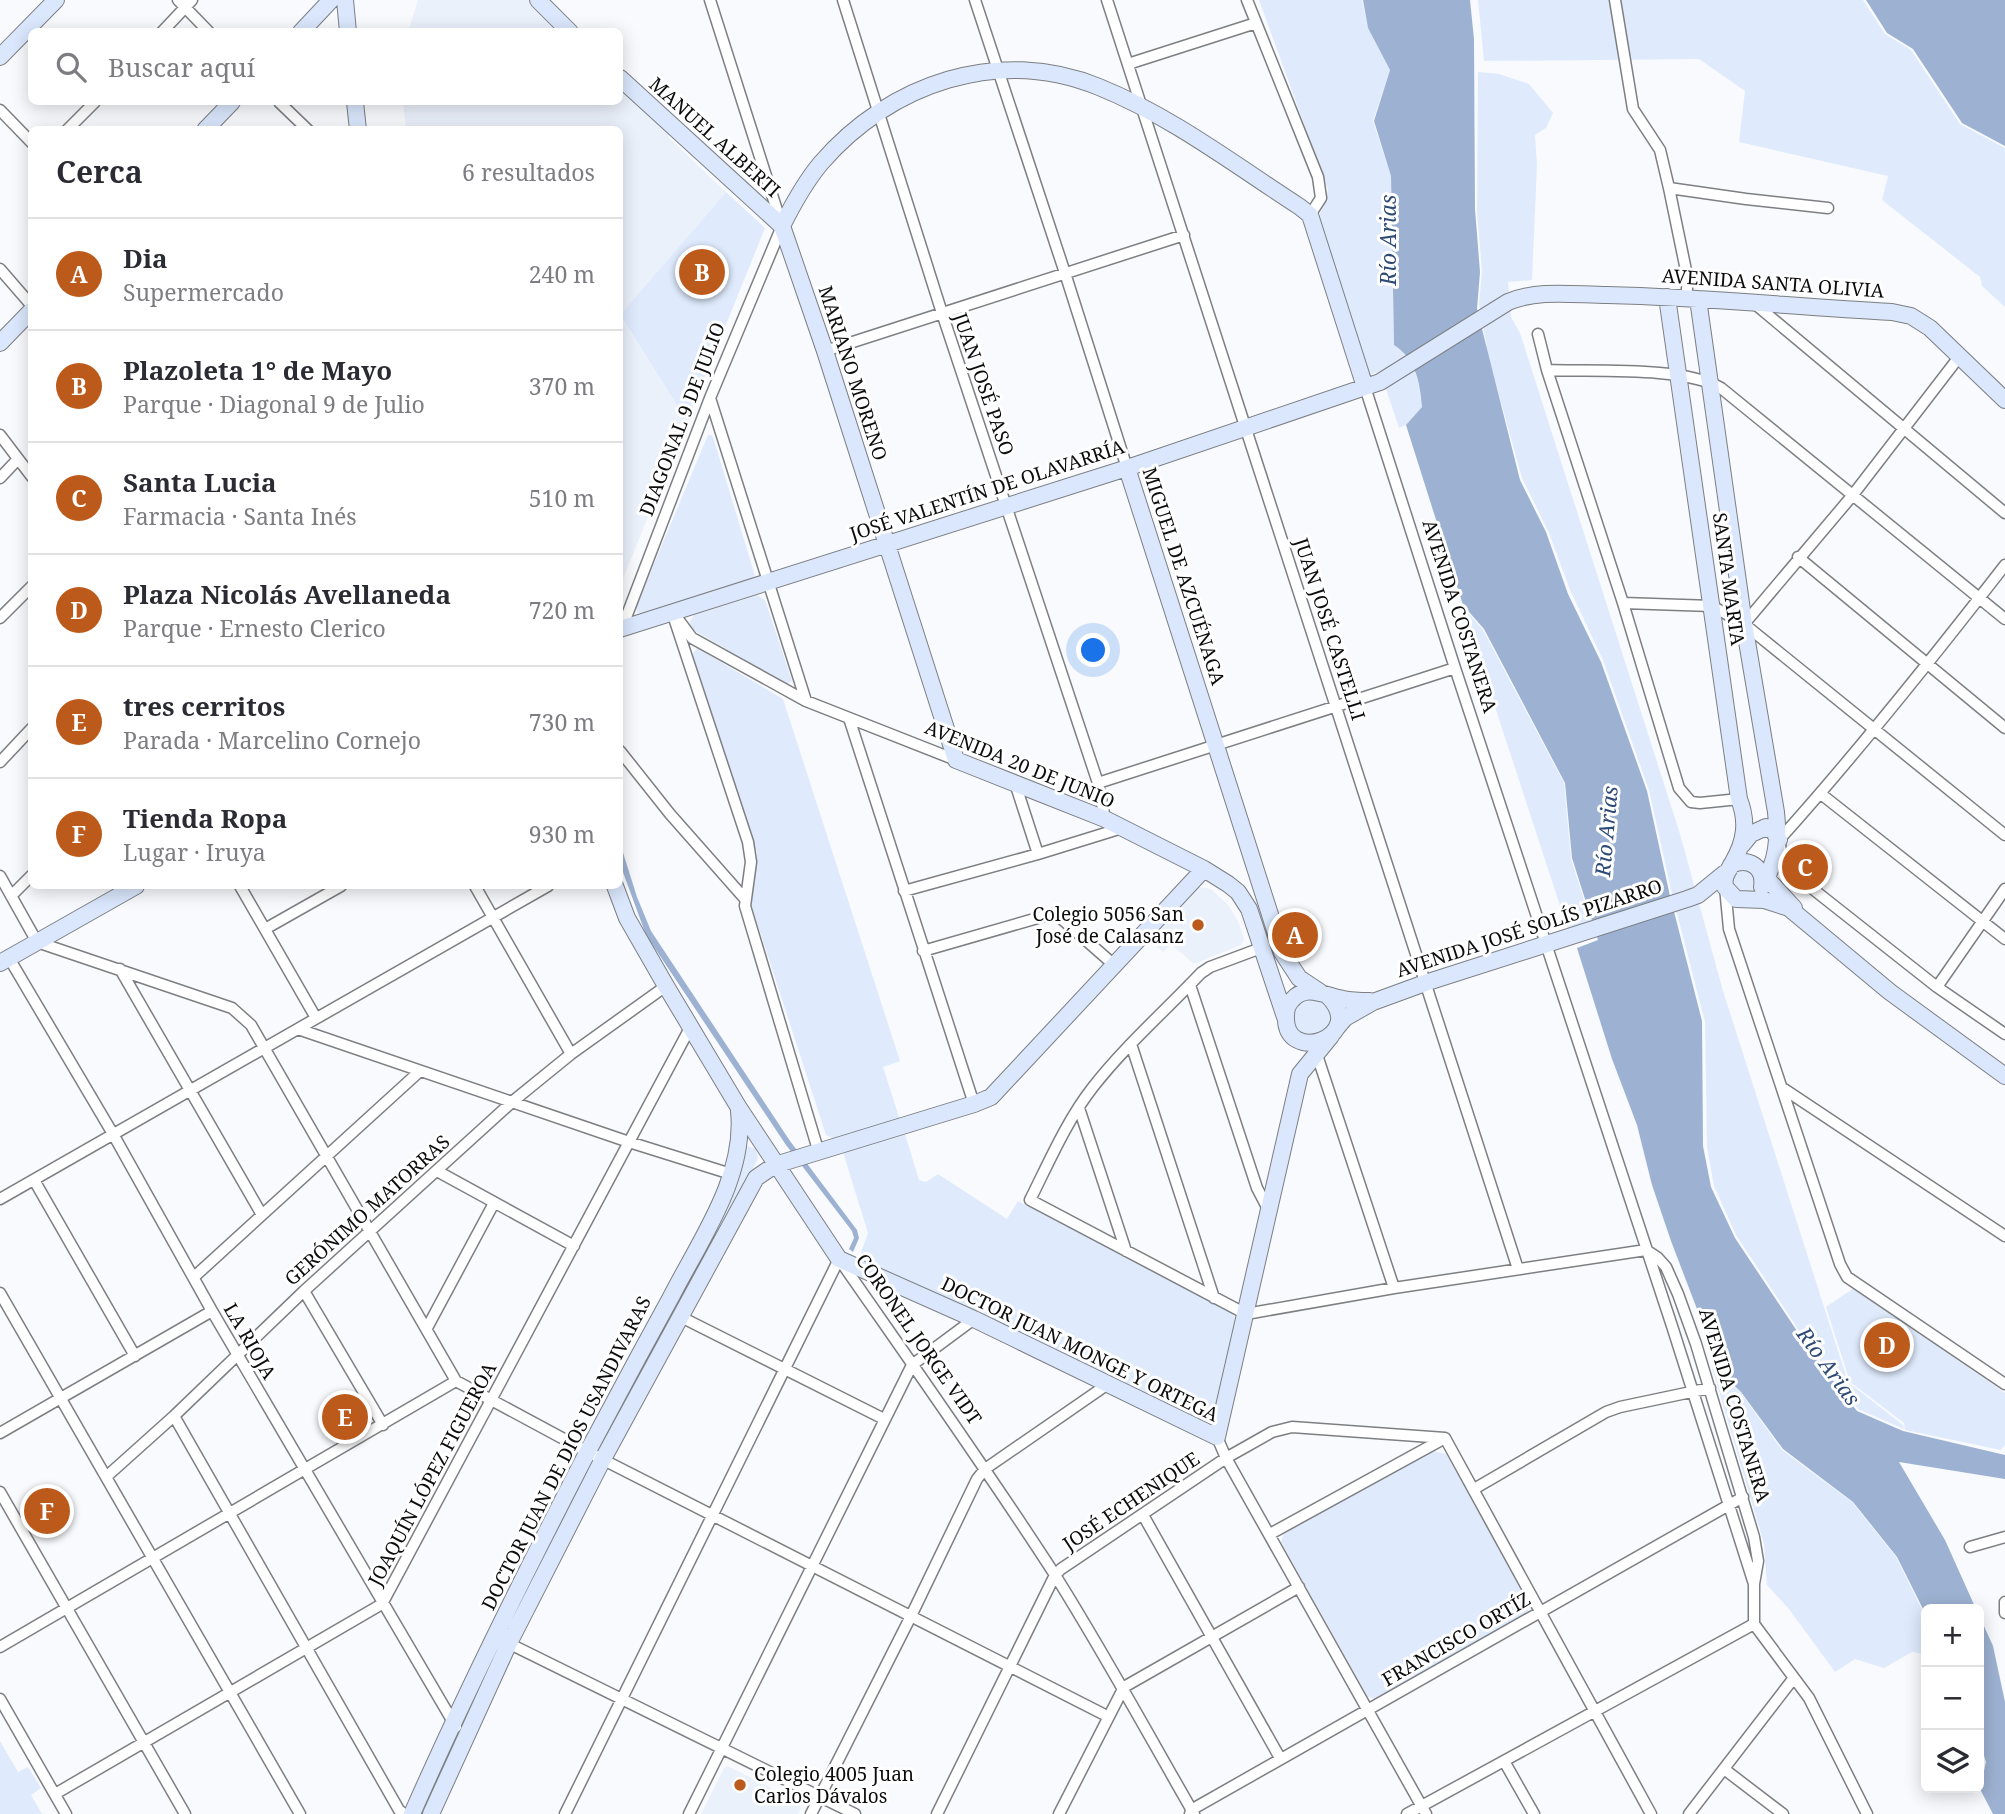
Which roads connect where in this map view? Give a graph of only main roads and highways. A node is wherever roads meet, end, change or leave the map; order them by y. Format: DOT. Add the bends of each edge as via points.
graph roads {
  1 [pos="56,0"];
  2 [pos="331,0"];
  3 [pos="345,0"];
  4 [pos="538,0"];
  5 [pos="28,28"];
  6 [pos="28,28"];
  7 [pos="305,28"];
  8 [pos="348,28"];
  9 [pos="566,28"];
  10 [pos="0,57"];
  11 [pos="623,81"];
  12 [pos="229,105"];
  13 [pos="355,105"];
  14 [pos="209,126"];
  15 [pos="358,126"];
  16 [pos="1310,215"];
  17 [pos="782,226"];
  18 [pos="1667,296"];
  19 [pos="1692,298"];
  20 [pos="1508,302"];
  21 [pos="28,312"];
  22 [pos="1,341"];
  23 [pos="1365,387"];
  24 [pos="2005,400"];
  25 [pos="1127,468"];
  26 [pos="887,544"];
  27 [pos="623,627"];
  28 [pos="956,760"];
  29 [pos="1742,805"];
  30 [pos="1776,812"];
  31 [pos="1779,840"];
  32 [pos="1740,846"];
  33 [pos="1204,869"];
  34 [pos="1765,875"];
  35 [pos="1733,887"];
  36 [pos="131,889"];
  37 [pos="616,889"];
  38 [pos="1693,897"];
  39 [pos="1803,918"];
  40 [pos="5,960"];
  41 [pos="1324,994"];
  42 [pos="1373,1002"];
  43 [pos="1288,1025"];
  44 [pos="1333,1033"];
  45 [pos="1300,1074"];
  46 [pos="2005,1076"];
  47 [pos="739,1108"];
  48 [pos="764,1147"];
  49 [pos="739,1148"];
  50 [pos="764,1172"];
  51 [pos="731,1174"];
  52 [pos="839,1259"];
  53 [pos="1217,1437"];
  54 [pos="595,1456"];
  55 [pos="502,1640"];
  56 [pos="412,1814"];
  57 [pos="431,1814"];
  1 -- 6 [label="main road"];
  2 -- 7 [label="main road"];
  3 -- 8 [label="main road"];
  4 -- 9 [label="main road"];
  5 -- 10 [label="main road"];
  11 -- 17 [label="main road, MANUEL ALBERTI"];
  12 -- 14 [label="main road"];
  13 -- 15 [label="main road"];
  16 -- 17 [label="main road, DIAGONAL 9 DE JULIO" via="1142,106 1072,77 998,70 935,83 879,112 820,164"];
  16 -- 23 [label="main road, AVENIDA COSTANERA"];
  17 -- 26 [label="main road, MARIANO MORENO"];
  18 -- 19 [label="main road, AVENIDA SANTA OLIVIA"];
  18 -- 20 [label="main road, AVENIDA SANTA OLIVIA" via="1543,295"];
  18 -- 29 [label="main road, SANTA MARTA"];
  19 -- 24 [label="main road, AVENIDA SANTA OLIVIA" via="1911,316 1930,328"];
  19 -- 30 [label="main road, SANTA MARTA"];
  20 -- 23 [label="main road, JOSÉ VALENTÍN DE OLAVARRÍA" via="1385,380"];
  21 -- 22 [label="main road"];
  23 -- 25 [label="main road, JOSÉ VALENTÍN DE OLAVARRÍA"];
  25 -- 26 [label="main road, JOSÉ VALENTÍN DE OLAVARRÍA"];
  25 -- 41 [label="main road, MIGUEL DE AZCUÉNAGA" via="1282,952 1299,978"];
  26 -- 27 [label="main road, JOSÉ VALENTÍN DE OLAVARRÍA"];
  26 -- 28 [label="main road, MARIANO MORENO"];
  28 -- 33 [label="main road, AVENIDA 20 DE JUNIO" via="1105,819"];
  29 -- 30 [label="main road" via="1760,820"];
  29 -- 32 [label="main road, SANTA MARTA" via="1746,824"];
  30 -- 31 [label="main road, SANTA MARTA"];
  31 -- 32 [label="main road" via="1766,827"];
  31 -- 34 [label="main road"];
  32 -- 35 [label="main road, SANTA MARTA"];
  33 -- 43 [label="main road, AVENIDA 20 DE JUNIO" via="1245,901"];
  33 -- 50 [label="main road" via="991,1097"];
  34 -- 35 [label="main road" via="1759,893"];
  34 -- 35 [label="main road" via="1747,862"];
  34 -- 39 [label="main road, AVENIDA JOSÉ SOLÍS PIZARRO"];
  35 -- 38 [label="main road, AVENIDA JOSÉ SOLÍS PIZARRO"];
  35 -- 38 [label="main road, AVENIDA JOSÉ SOLÍS PIZARRO"];
  35 -- 39 [label="main road, AVENIDA JOSÉ SOLÍS PIZARRO" via="1790,908"];
  36 -- 40 [label="main road"];
  37 -- 47 [label="main road" via="627,918"];
  38 -- 42 [label="main road, AVENIDA JOSÉ SOLÍS PIZARRO"];
  39 -- 46 [label="main road, AVENIDA JOSÉ SOLÍS PIZARRO" via="1890,992"];
  41 -- 42 [label="main road, AVENIDA JOSÉ SOLÍS PIZARRO"];
  41 -- 43 [label="main road" via="1312,990 1296,996 1287,1009"];
  41 -- 44 [label="main road" via="1337,1008"];
  42 -- 44 [label="main road, AVENIDA JOSÉ SOLÍS PIZARRO" via="1354,1010"];
  43 -- 44 [label="main road" via="1298,1040 1315,1044"];
  43 -- 45 [label="main road, AVENIDA 20 DE JUNIO"];
  44 -- 45 [label="main road, AVENIDA 20 DE JUNIO"];
  45 -- 53 [label="main road, AVENIDA 20 DE JUNIO"];
  47 -- 48 [label="main road"];
  47 -- 49 [label="main road, DOCTOR JUAN DE DIOS USANDIVARAS"];
  48 -- 49 [label="main road" via="752,1141"];
  48 -- 50 [label="main road"];
  49 -- 51 [label="main road, DOCTOR JUAN DE DIOS USANDIVARAS"];
  50 -- 51 [label="main road"];
  50 -- 52 [label="main road, CORONEL JORGE VIDT"];
  50 -- 54 [label="main road, DOCTOR JUAN DE DIOS USANDIVARAS"];
  51 -- 54 [label="main road, DOCTOR JUAN DE DIOS USANDIVARAS"];
  52 -- 53 [label="main road, DOCTOR JUAN MONGE Y ORTEGA"];
  54 -- 55 [label="main road, DOCTOR JUAN DE DIOS USANDIVARAS"];
  55 -- 56 [label="main road, DOCTOR JUAN DE DIOS USANDIVARAS" via="452,1723"];
  55 -- 57 [label="main road, DOCTOR JUAN DE DIOS USANDIVARAS"];
}
